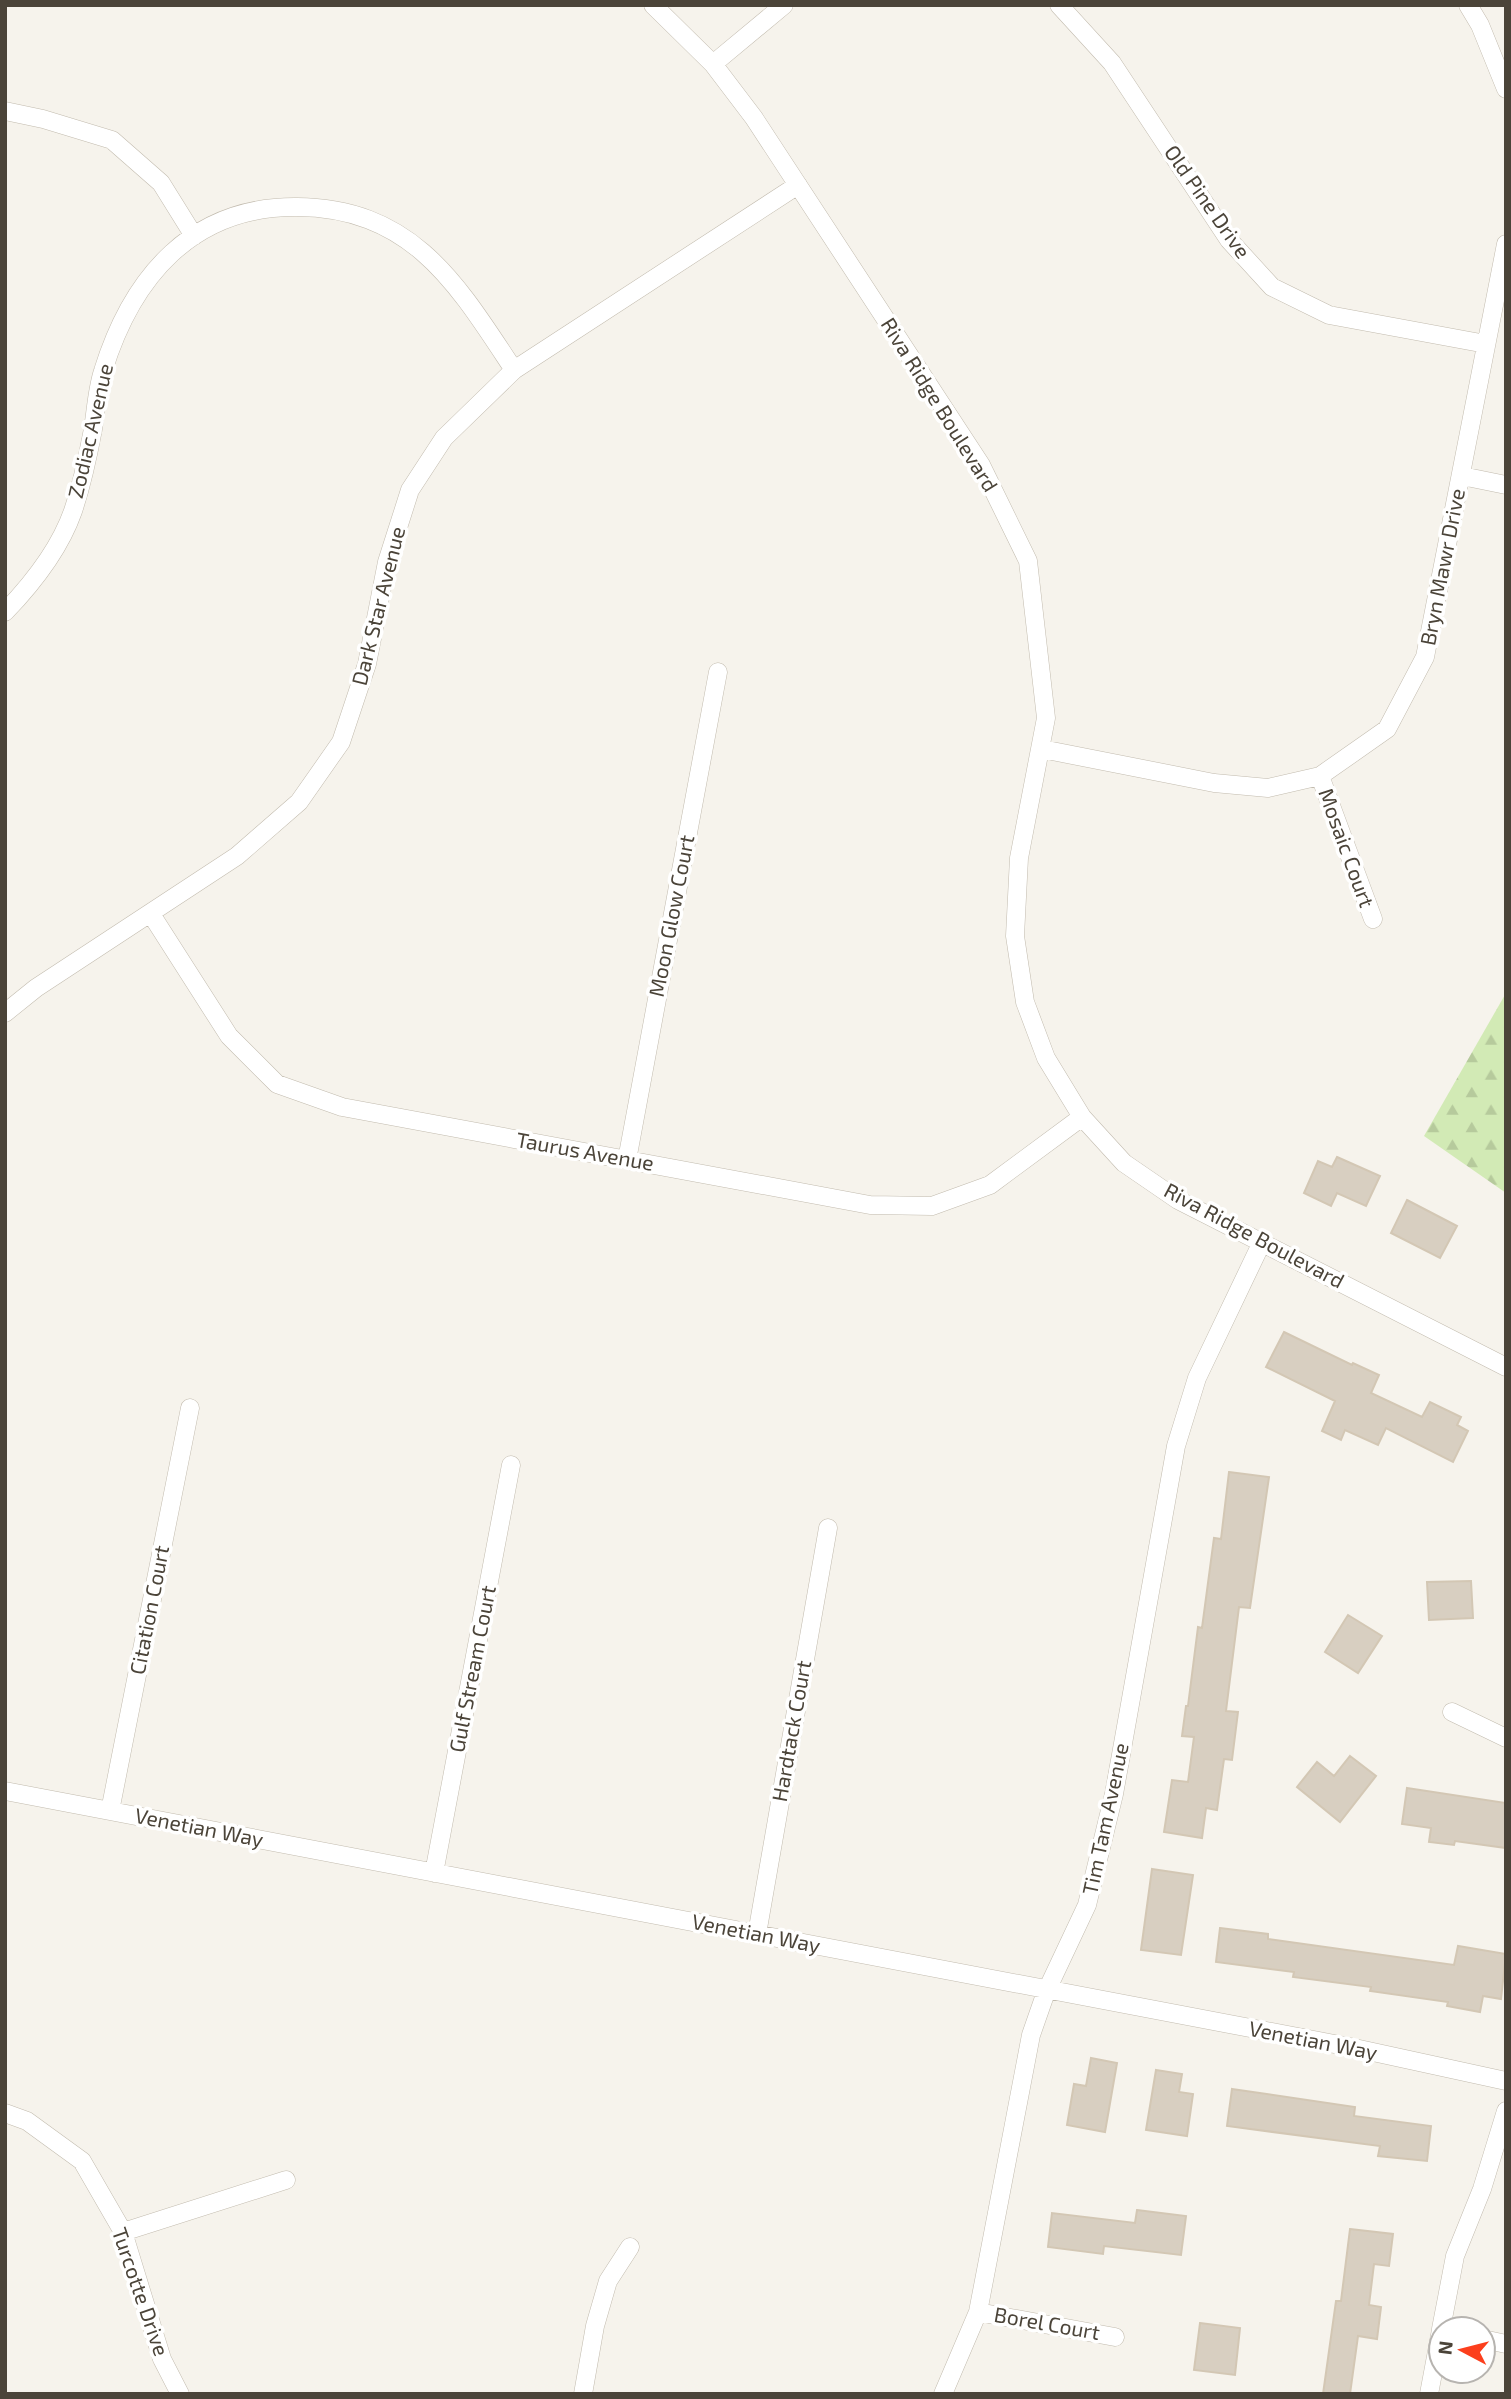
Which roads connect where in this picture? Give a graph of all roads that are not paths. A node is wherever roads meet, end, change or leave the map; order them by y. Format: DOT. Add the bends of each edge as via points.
graph roads {
  1 [pos="653,5"];
  2 [pos="784,5"];
  3 [pos="1059,5"];
  4 [pos="1468,5"];
  5 [pos="713,64"];
  6 [pos="1506,89"];
  7 [pos="5,111"];
  8 [pos="798,185"];
  9 [pos="194,236"];
  10 [pos="1506,244"];
  11 [pos="1486,344"];
  12 [pos="514,370"];
  13 [pos="1462,476"];
  14 [pos="1506,485"];
  15 [pos="5,611"];
  16 [pos="718,672"];
  17 [pos="1042,749"];
  18 [pos="1320,776"];
  19 [pos="151,914"];
  20 [pos="1373,919"];
  21 [pos="5,1013"];
  22 [pos="1083,1117"];
  23 [pos="626,1160"];
  24 [pos="1262,1242"];
  25 [pos="1506,1367"];
  26 [pos="190,1408"];
  27 [pos="511,1465"];
  28 [pos="828,1528"];
  29 [pos="1452,1712"];
  30 [pos="1506,1738"];
  31 [pos="5,1791"];
  32 [pos="110,1811"];
  33 [pos="434,1873"];
  34 [pos="757,1934"];
  35 [pos="1046,1992"];
  36 [pos="1506,2081"];
  37 [pos="1506,2111"];
  38 [pos="5,2113"];
  39 [pos="286,2180"];
  40 [pos="123,2232"];
  41 [pos="631,2247"];
  42 [pos="978,2312"];
  43 [pos="1444,2315"];
  44 [pos="1115,2337"];
  45 [pos="180,2394"];
  46 [pos="583,2394"];
  47 [pos="943,2394"];
  1 -- 5 [label="street, Riva Ridge Boulevard"];
  2 -- 5 [label="street"];
  3 -- 11 [label="street, Old Pine Drive" via="1112,63 1229,240 1272,288 1329,315"];
  4 -- 6 [label="street"];
  5 -- 8 [label="street, Riva Ridge Boulevard"];
  7 -- 9 [label="street" via="112,140 161,183"];
  8 -- 12 [label="street, Dark Star Avenue"];
  8 -- 17 [label="street, Riva Ridge Boulevard" via="981,465 1028,561 1046,718"];
  9 -- 12 [label="street, Zodiac Avenue" via="273,207 327,208 391,228 443,269"];
  9 -- 15 [label="street, Zodiac Avenue" via="160,261 126,309 102,373 89,452 72,513 42,569"];
  10 -- 11 [label="street, Bryn Mawr Drive"];
  11 -- 13 [label="street, Bryn Mawr Drive"];
  12 -- 19 [label="street, Dark Star Avenue" via="444,438 410,490 387,562 367,664 341,742 299,802 237,856"];
  13 -- 14 [label="street"];
  13 -- 18 [label="street, Bryn Mawr Drive" via="1425,657 1387,729"];
  16 -- 23 [label="street, Moon Glow Court"];
  17 -- 18 [label="street, Bryn Mawr Drive" via="1214,783 1268,788"];
  17 -- 22 [label="street, Riva Ridge Boulevard" via="1019,858 1014,936 1025,1002 1046,1058"];
  18 -- 20 [label="street, Mosaic Court"];
  19 -- 21 [label="street, Dark Star Avenue"];
  19 -- 23 [label="street, Taurus Avenue" via="229,1036 277,1084 341,1107"];
  22 -- 23 [label="street, Taurus Avenue" via="990,1185 932,1206 870,1205"];
  22 -- 24 [label="street, Riva Ridge Boulevard" via="1124,1163 1178,1200"];
  24 -- 25 [label="street, Riva Ridge Boulevard"];
  24 -- 35 [label="street, Tim Tam Avenue" via="1197,1378 1176,1446 1114,1794 1087,1905"];
  26 -- 32 [label="street, Citation Court"];
  27 -- 33 [label="street, Gulf Stream Court"];
  28 -- 34 [label="street, Hardtack Court"];
  29 -- 30 [label="street"];
  31 -- 32 [label="street, Venetian Way"];
  32 -- 33 [label="street, Venetian Way"];
  33 -- 34 [label="street, Venetian Way"];
  34 -- 35 [label="street, Venetian Way"];
  35 -- 36 [label="street, Venetian Way"];
  35 -- 42 [label="street, Tim Tam Avenue" via="1031,2035"];
  37 -- 43 [label="street" via="1455,2256"];
  38 -- 40 [label="street, Turcotte Drive" via="27,2121 82,2161"];
  39 -- 40 [label="street"];
  40 -- 45 [label="street, Turcotte Drive" via="162,2359"];
  41 -- 46 [label="street" via="608,2281"];
  42 -- 44 [label="street, Borel Court"];
  42 -- 47 [label="street, Tim Tam Avenue"];
}
